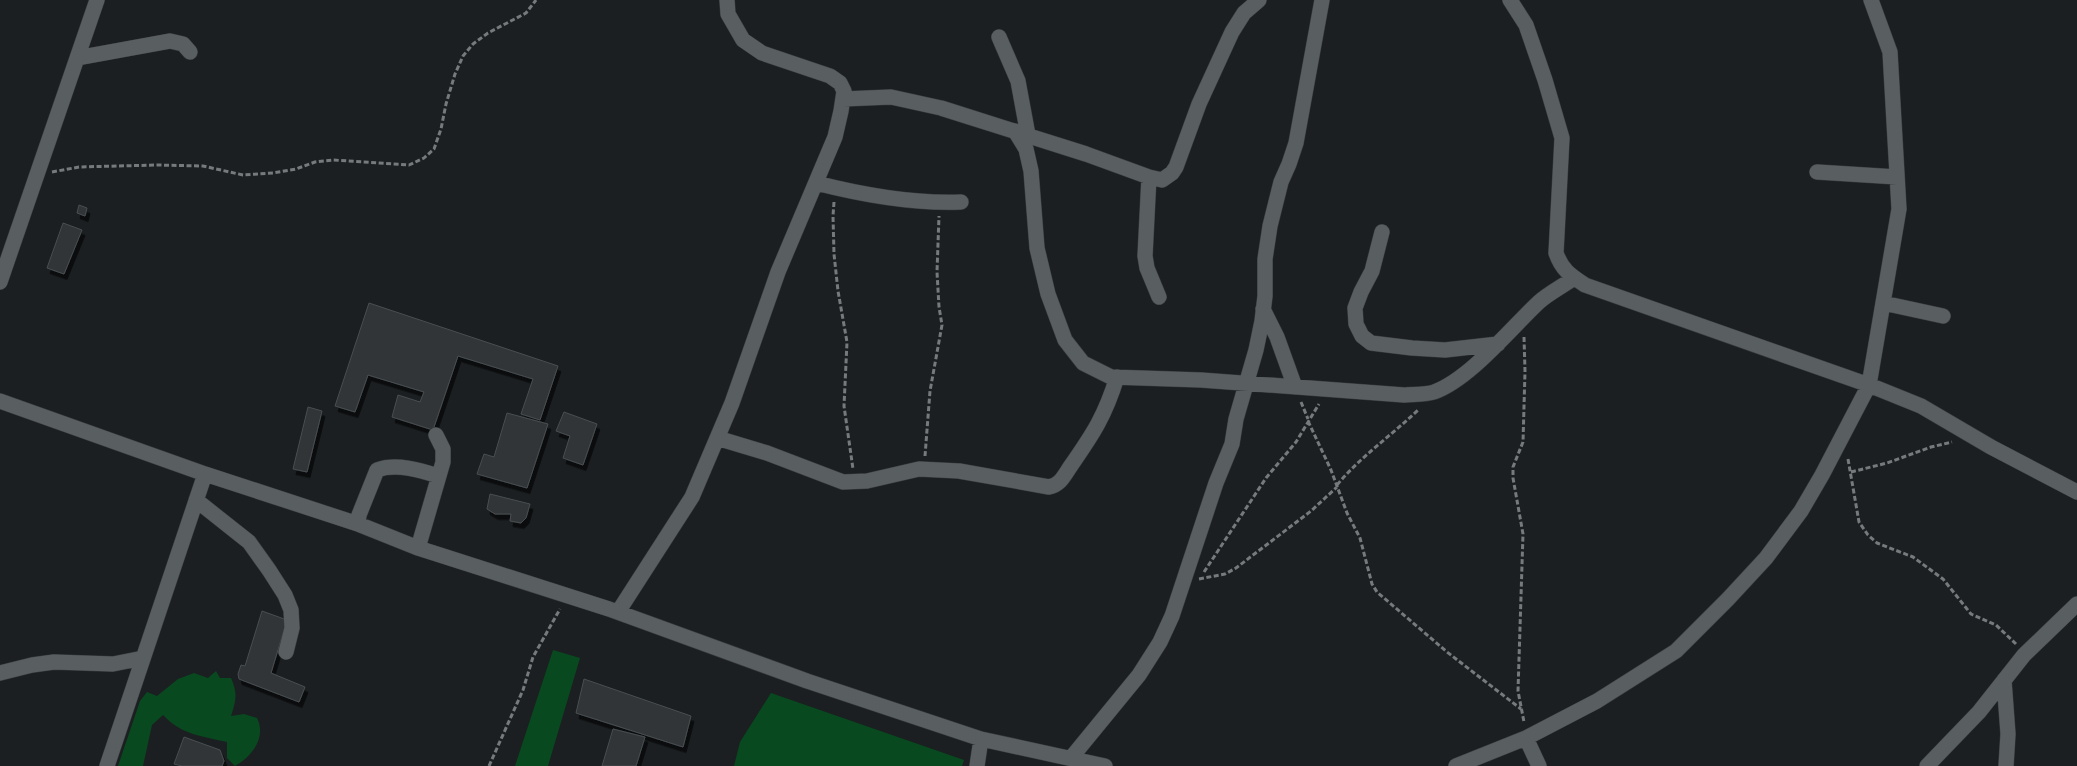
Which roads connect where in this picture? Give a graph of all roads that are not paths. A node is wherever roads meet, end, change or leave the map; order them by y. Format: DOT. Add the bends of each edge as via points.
graph roads {
  1 [pos="97,0"];
  2 [pos="727,0"];
  3 [pos="1259,0"];
  4 [pos="1322,0"];
  5 [pos="1510,0"];
  6 [pos="1872,0"];
  7 [pos="999,36"];
  8 [pos="190,52"];
  9 [pos="77,58"];
  10 [pos="843,99"];
  11 [pos="1021,133"];
  12 [pos="1817,172"];
  13 [pos="1149,177"];
  14 [pos="1897,177"];
  15 [pos="816,183"];
  16 [pos="961,202"];
  17 [pos="1382,232"];
  18 [pos="1574,278"];
  19 [pos="0,282"];
  20 [pos="1159,297"];
  21 [pos="1883,303"];
  22 [pos="1263,309"];
  23 [pos="1943,316"];
  24 [pos="1498,344"];
  25 [pos="1117,377"];
  26 [pos="1246,384"];
  27 [pos="1869,385"];
  28 [pos="1295,387"];
  29 [pos="0,401"];
  30 [pos="436,435"];
  31 [pos="717,438"];
  32 [pos="205,474"];
  33 [pos="438,476"];
  34 [pos="2077,492"];
  35 [pos="196,500"];
  36 [pos="358,524"];
  37 [pos="418,548"];
  38 [pos="2077,604"];
  39 [pos="618,612"];
  40 [pos="286,652"];
  41 [pos="143,658"];
  42 [pos="0,673"];
  43 [pos="2004,680"];
  44 [pos="1528,737"];
  45 [pos="981,739"];
  46 [pos="1081,762"];
  47 [pos="107,766"];
  48 [pos="977,766"];
  49 [pos="1105,766"];
  50 [pos="1456,766"];
  51 [pos="1538,766"];
  52 [pos="1927,766"];
  53 [pos="2006,766"];
  1 -- 9 [label="street"];
  2 -- 10 [label="street" via="728,14 742,40 762,53 830,76 840,83"];
  3 -- 13 [label="street" via="1244,13 1232,32 1199,104 1176,167 1162,180"];
  4 -- 22 [label="street" via="1296,143 1281,182 1270,226"];
  5 -- 18 [label="street" via="1526,25 1562,138 1556,252 1561,266"];
  6 -- 14 [label="street" via="1890,52"];
  7 -- 11 [label="street" via="1018,81"];
  8 -- 9 [label="street" via="183,44 170,41"];
  9 -- 19 [label="street"];
  10 -- 11 [label="street" via="891,97 941,108"];
  10 -- 15 [label="street" via="835,137"];
  11 -- 13 [label="street"];
  11 -- 25 [label="street" via="1031,171 1036,248 1065,340 1083,363"];
  12 -- 14 [label="street"];
  13 -- 20 [label="street" via="1145,256"];
  14 -- 21 [label="street" via="1899,209"];
  15 -- 16 [label="street" via="914,202"];
  15 -- 31 [label="street" via="778,272"];
  17 -- 24 [label="street" via="1372,271 1355,308 1356,324 1362,336 1371,342 1445,350"];
  18 -- 24 [label="street" via="1540,301"];
  18 -- 27 [label="street" via="1603,292"];
  21 -- 23 [label="street"];
  21 -- 27 [label="street"];
  22 -- 26 [label="street"];
  22 -- 28 [label="street"];
  24 -- 28 [label="street" via="1451,383 1433,392 1404,395"];
  25 -- 26 [label="street"];
  25 -- 31 [label="street" via="1098,426 1060,483 1043,488 960,470 924,469 843,482"];
  26 -- 28 [label="street"];
  26 -- 46 [label="street" via="1232,444 1216,482 1172,616 1160,642"];
  27 -- 34 [label="street" via="1921,406"];
  27 -- 44 [label="street" via="1801,511 1766,558 1728,599 1676,651 1597,701"];
  29 -- 32 [label="street"];
  30 -- 33 [label="street" via="443,449"];
  31 -- 39 [label="street" via="692,497"];
  32 -- 35 [label="street"];
  32 -- 36 [label="street"];
  33 -- 36 [label="street" via="396,467 377,470"];
  33 -- 37 [label="street"];
  35 -- 40 [label="street" via="249,542 285,595 291,610 292,628"];
  35 -- 41 [label="street"];
  36 -- 37 [label="street"];
  37 -- 39 [label="street"];
  38 -- 43 [label="street" via="2024,655"];
  39 -- 45 [label="street" via="807,681"];
  41 -- 42 [label="street" via="113,664 54,662"];
  41 -- 47 [label="street"];
  43 -- 52 [label="street" via="1979,712"];
  43 -- 53 [label="street" via="2008,734"];
  44 -- 50 [label="street"];
  44 -- 51 [label="street"];
  45 -- 46 [label="street"];
  45 -- 48 [label="street"];
  46 -- 49 [label="street"];
}
